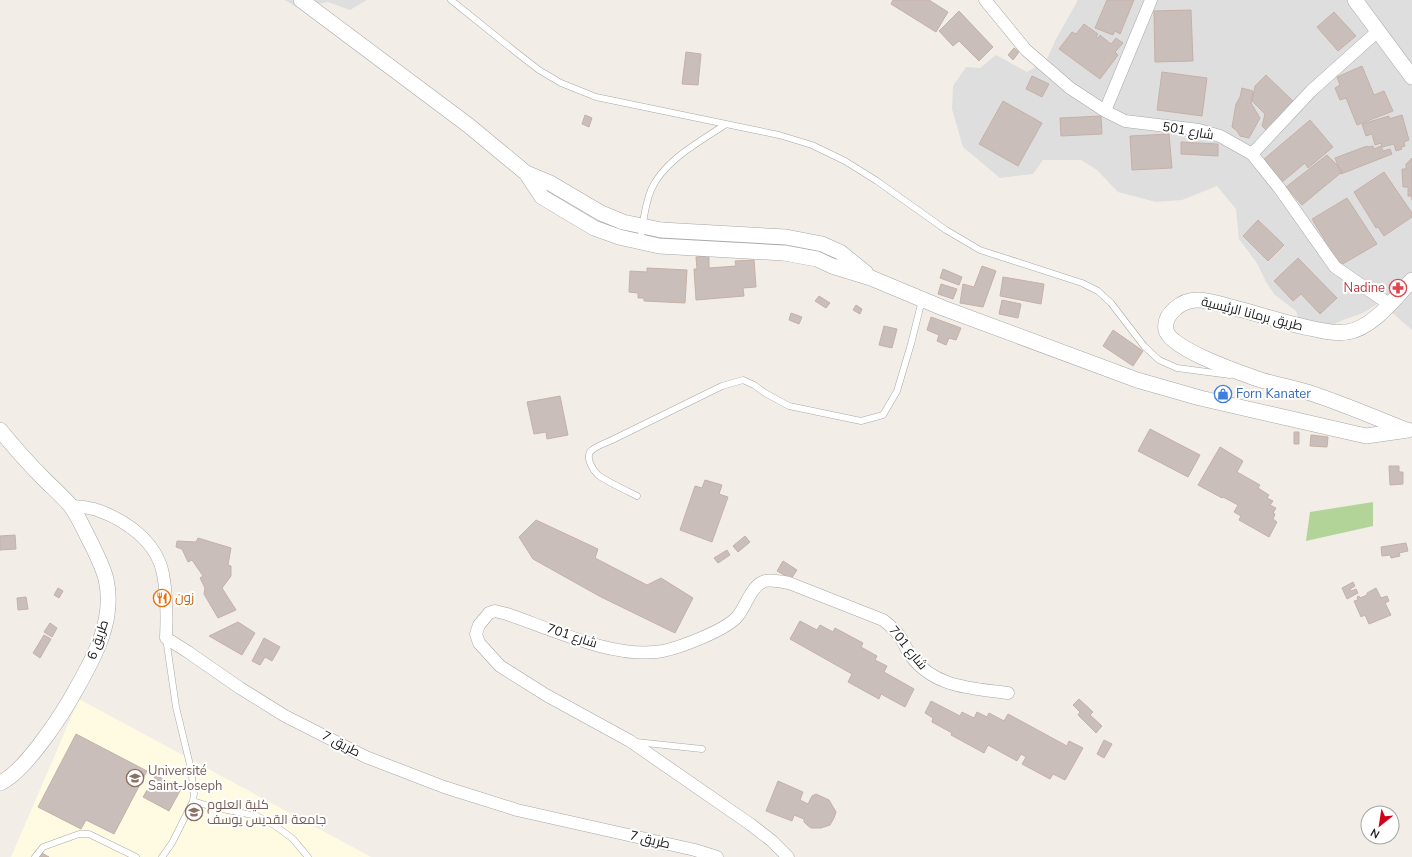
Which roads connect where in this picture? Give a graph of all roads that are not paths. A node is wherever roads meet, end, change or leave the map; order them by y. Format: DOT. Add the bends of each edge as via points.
graph roads {
  1 [pos="300,0"];
  2 [pos="451,0"];
  3 [pos="985,0"];
  4 [pos="1151,0"];
  5 [pos="1355,0"];
  6 [pos="1378,31"];
  7 [pos="1412,77"];
  8 [pos="1105,111"];
  9 [pos="726,124"];
  10 [pos="1252,154"];
  11 [pos="526,173"];
  12 [pos="643,226"];
  13 [pos="640,242"];
  14 [pos="871,278"];
  15 [pos="1412,280"];
  16 [pos="922,298"];
  17 [pos="1389,304"];
  18 [pos="1255,378"];
  19 [pos="0,430"];
  20 [pos="1410,431"];
  21 [pos="637,496"];
  22 [pos="70,506"];
  23 [pos="166,638"];
  24 [pos="1008,693"];
  25 [pos="630,741"];
  26 [pos="702,749"];
  27 [pos="0,783"];
  28 [pos="192,801"];
  29 [pos="35,857"];
  30 [pos="136,857"];
  31 [pos="162,857"];
  32 [pos="308,857"];
  33 [pos="717,857"];
  34 [pos="788,857"];
  1 -- 11 [label="street" via="468,125"];
  2 -- 9 [label="lane" via="522,58 561,83 596,97"];
  3 -- 8 [label="street, شارع 501" via="1026,50 1070,88"];
  4 -- 8 [label="street"];
  5 -- 6 [label="street"];
  6 -- 7 [label="street"];
  6 -- 10 [label="street" via="1311,91"];
  8 -- 10 [label="street, شارع 501" via="1125,121 1198,130 1220,136"];
  9 -- 12 [label="lane" via="661,173 651,190"];
  9 -- 18 [label="lane" via="779,134 812,146 845,161 946,230 980,250 1082,283 1098,291 1159,360 1177,368"];
  10 -- 17 [label="street, شارع 501" via="1335,267"];
  11 -- 12 [label="street" via="550,183 601,213"];
  11 -- 13 [label="street" via="542,197 564,211 594,228"];
  12 -- 13 [label="lane"];
  12 -- 14 [label="street" via="680,232 786,237 822,244 840,252"];
  13 -- 14 [label="street" via="679,248 784,253 817,259"];
  14 -- 16 [label="street"];
  15 -- 17 [label="street, طريق برمانا الرئيسية"];
  16 -- 20 [label="street" via="1137,380 1200,398 1366,436"];
  16 -- 21 [label="lane" via="897,391 884,415 861,421 789,406 743,380 722,386 595,448 590,453 592,467 598,475"];
  17 -- 18 [label="street, طريق برمانا الرئيسية" via="1358,329 1334,333 1211,302 1184,302 1176,308 1166,324 1166,332 1171,340 1198,355"];
  18 -- 20 [label="street, طريق برمانا الرئيسية" via="1318,395"];
  19 -- 22 [label="street, طريق 6"];
  22 -- 23 [label="street" via="96,510 113,517 133,529 152,547 163,572"];
  22 -- 27 [label="street, طريق 6" via="106,578 109,595 105,628 89,667 66,708 39,746"];
  23 -- 28 [label="lane" via="176,707 191,769 194,793"];
  23 -- 33 [label="street, طريق 7" via="285,716 366,757 444,787 517,810 688,848"];
  24 -- 25 [label="street, شارع 701" via="959,686 941,680 924,670 910,656 894,628 883,620 790,583 777,581 765,581 756,588 737,616 726,625 673,648 645,653 598,645 495,611 483,619 476,634 479,643 500,666 546,695"];
  25 -- 26 [label="lane"];
  25 -- 34 [label="street, شارع 701" via="750,824"];
  28 -- 31 [label="lane"];
  28 -- 32 [label="lane" via="258,816 293,840"];
  29 -- 30 [label="lane" via="43,847 75,835 89,834"];
}
